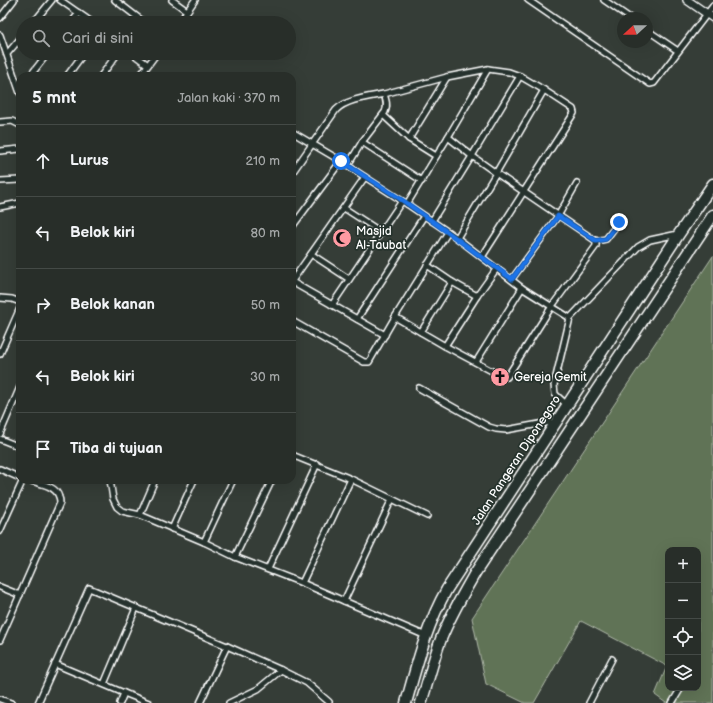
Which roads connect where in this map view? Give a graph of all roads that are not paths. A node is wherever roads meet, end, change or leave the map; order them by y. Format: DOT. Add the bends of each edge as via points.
graph roads {
  1 [pos="14,0"];
  2 [pos="52,0"];
  3 [pos="60,0"];
  4 [pos="115,0"];
  5 [pos="172,0"];
  6 [pos="196,0"];
  7 [pos="528,0"];
  8 [pos="604,0"];
  9 [pos="687,0"];
  10 [pos="713,6"];
  11 [pos="187,11"];
  12 [pos="621,12"];
  13 [pos="79,13"];
  14 [pos="39,16"];
  15 [pos="77,16"];
  16 [pos="83,16"];
  17 [pos="136,16"];
  18 [pos="184,16"];
  19 [pos="710,16"];
  20 [pos="0,18"];
  21 [pos="653,34"];
  22 [pos="0,35"];
  23 [pos="16,43"];
  24 [pos="678,51"];
  25 [pos="7,54"];
  26 [pos="43,60"];
  27 [pos="79,60"];
  28 [pos="113,60"];
  29 [pos="141,60"];
  30 [pos="152,60"];
  31 [pos="148,65"];
  32 [pos="488,69"];
  33 [pos="33,72"];
  34 [pos="70,72"];
  35 [pos="104,72"];
  36 [pos="143,72"];
  37 [pos="520,76"];
  38 [pos="447,77"];
  39 [pos="16,80"];
  40 [pos="544,90"];
  41 [pos="384,94"];
  42 [pos="383,115"];
  43 [pos="0,122"];
  44 [pos="16,122"];
  45 [pos="296,134"];
  46 [pos="448,137"];
  47 [pos="409,139"];
  48 [pos="362,142"];
  49 [pos="312,144"];
  50 [pos="16,149"];
  51 [pos="0,151"];
  52 [pos="436,156"];
  53 [pos="472,156"];
  54 [pos="341,161"];
  55 [pos="348,165"];
  56 [pos="296,167"];
  57 [pos="496,173"];
  58 [pos="365,177"];
  59 [pos="16,180"];
  60 [pos="0,181"];
  61 [pos="422,181"];
  62 [pos="577,183"];
  63 [pos="713,184"];
  64 [pos="524,192"];
  65 [pos="405,202"];
  66 [pos="16,204"];
  67 [pos="0,207"];
  68 [pos="344,208"];
  69 [pos="713,215"];
  70 [pos="424,216"];
  71 [pos="558,216"];
  72 [pos="432,221"];
  73 [pos="296,222"];
  74 [pos="619,222"];
  75 [pos="381,232"];
  76 [pos="448,232"];
  77 [pos="679,234"];
  78 [pos="456,238"];
  79 [pos="596,241"];
  80 [pos="311,254"];
  81 [pos="482,257"];
  82 [pos="427,265"];
  83 [pos="497,268"];
  84 [pos="296,276"];
  85 [pos="349,279"];
  86 [pos="512,279"];
  87 [pos="452,282"];
  88 [pos="296,284"];
  89 [pos="645,286"];
  90 [pos="522,288"];
  91 [pos="659,295"];
  92 [pos="477,296"];
  93 [pos="0,298"];
  94 [pos="16,300"];
  95 [pos="332,305"];
  96 [pos="552,306"];
  97 [pos="16,317"];
  98 [pos="395,317"];
  99 [pos="570,318"];
  100 [pos="357,319"];
  101 [pos="296,323"];
  102 [pos="421,332"];
  103 [pos="385,336"];
  104 [pos="445,346"];
  105 [pos="0,354"];
  106 [pos="476,362"];
  107 [pos="419,388"];
  108 [pos="16,396"];
  109 [pos="567,405"];
  110 [pos="556,422"];
  111 [pos="0,434"];
  112 [pos="0,439"];
  113 [pos="16,445"];
  114 [pos="296,456"];
  115 [pos="317,464"];
  116 [pos="0,469"];
  117 [pos="16,476"];
  118 [pos="351,479"];
  119 [pos="21,484"];
  120 [pos="41,484"];
  121 [pos="111,484"];
  122 [pos="153,484"];
  123 [pos="192,484"];
  124 [pos="231,484"];
  125 [pos="270,484"];
  126 [pos="392,499"];
  127 [pos="140,515"];
  128 [pos="427,516"];
  129 [pos="172,529"];
  130 [pos="0,531"];
  131 [pos="484,532"];
  132 [pos="204,542"];
  133 [pos="495,542"];
  134 [pos="235,557"];
  135 [pos="268,569"];
  136 [pos="302,583"];
  137 [pos="0,587"];
  138 [pos="20,595"];
  139 [pos="344,600"];
  140 [pos="136,608"];
  141 [pos="426,636"];
  142 [pos="0,640"];
  143 [pos="227,646"];
  144 [pos="612,659"];
  145 [pos="55,664"];
  146 [pos="281,670"];
  147 [pos="104,684"];
  148 [pos="679,691"];
  149 [pos="124,693"];
  150 [pos="0,699"];
  151 [pos="10,703"];
  152 [pos="38,703"];
  153 [pos="120,703"];
  154 [pos="149,703"];
  155 [pos="200,703"];
  156 [pos="229,703"];
  157 [pos="328,703"];
  158 [pos="335,703"];
  159 [pos="406,703"];
  160 [pos="421,703"];
  161 [pos="589,703"];
  162 [pos="672,703"];
  1 -- 20 [label="street"];
  2 -- 14 [label="street"];
  3 -- 13 [label="street"];
  4 -- 17 [label="street"];
  5 -- 11 [label="street"];
  6 -- 11 [label="street"];
  7 -- 24 [label="street" via="650,84 654,83"];
  8 -- 12 [label="street"];
  9 -- 19 [label="street"];
  10 -- 19 [label="street"];
  11 -- 18 [label="street"];
  13 -- 15 [label="street"];
  13 -- 16 [label="street"];
  19 -- 24 [label="street"];
  21 -- 24 [label="street"];
  22 -- 25 [label="street"];
  23 -- 25 [label="street"];
  25 -- 39 [label="street"];
  26 -- 33 [label="street"];
  27 -- 34 [label="street"];
  28 -- 35 [label="street"];
  29 -- 31 [label="street"];
  30 -- 31 [label="street"];
  31 -- 36 [label="street"];
  32 -- 37 [label="street"];
  32 -- 38 [label="street"];
  32 -- 46 [label="street"];
  37 -- 40 [label="street"];
  37 -- 53 [label="street"];
  38 -- 41 [label="street"];
  38 -- 47 [label="street"];
  40 -- 57 [label="street"];
  40 -- 64 [label="street" via="571,107 574,113"];
  41 -- 42 [label="street" via="387,109"];
  41 -- 49 [label="street" via="340,106"];
  42 -- 47 [label="street"];
  42 -- 48 [label="street"];
  43 -- 44 [label="street"];
  45 -- 49 [label="street"];
  46 -- 52 [label="street"];
  46 -- 53 [label="street"];
  47 -- 52 [label="street"];
  48 -- 55 [label="street"];
  48 -- 61 [label="street"];
  49 -- 54 [label="street"];
  49 -- 56 [label="street"];
  50 -- 51 [label="street"];
  52 -- 61 [label="street"];
  53 -- 57 [label="street"];
  53 -- 72 [label="street"];
  54 -- 55 [label="street"];
  54 -- 73 [label="street"];
  55 -- 58 [label="street"];
  57 -- 64 [label="street"];
  57 -- 78 [label="street"];
  58 -- 65 [label="street"];
  58 -- 68 [label="street"];
  59 -- 60 [label="street"];
  61 -- 65 [label="street"];
  62 -- 71 [label="street"];
  63 -- 77 [label="highway, Jalan Pangeran Diponegoro"];
  64 -- 71 [label="street"];
  64 -- 81 [label="street"];
  65 -- 70 [label="street"];
  65 -- 75 [label="street"];
  66 -- 67 [label="street"];
  68 -- 75 [label="street"];
  68 -- 80 [label="street"];
  69 -- 91 [label="highway"];
  70 -- 72 [label="street"];
  70 -- 100 [label="street"];
  71 -- 79 [label="street"];
  71 -- 86 [label="street"];
  72 -- 76 [label="street"];
  74 -- 79 [label="street" via="606,239"];
  75 -- 85 [label="street"];
  76 -- 78 [label="street"];
  76 -- 82 [label="street"];
  77 -- 89 [label="highway, Jalan Pangeran Diponegoro"];
  77 -- 99 [label="street" via="650,240 638,247"];
  78 -- 81 [label="street"];
  79 -- 96 [label="street" via="596,246"];
  80 -- 84 [label="street"];
  80 -- 85 [label="street"];
  81 -- 83 [label="street"];
  82 -- 87 [label="street"];
  82 -- 98 [label="street"];
  83 -- 86 [label="street"];
  83 -- 92 [label="street"];
  85 -- 95 [label="street"];
  86 -- 90 [label="street"];
  87 -- 92 [label="street"];
  87 -- 102 [label="street"];
  88 -- 95 [label="street"];
  89 -- 91 [label="highway"];
  89 -- 109 [label="highway, Jalan Pangeran Diponegoro"];
  90 -- 96 [label="street"];
  90 -- 106 [label="street"];
  91 -- 133 [label="highway"];
  92 -- 104 [label="street"];
  93 -- 94 [label="street"];
  95 -- 100 [label="street"];
  96 -- 99 [label="street"];
  96 -- 106 [label="street" via="507,377"];
  97 -- 105 [label="street"];
  98 -- 102 [label="street"];
  98 -- 103 [label="street"];
  99 -- 109 [label="street" via="554,385 555,394"];
  100 -- 103 [label="street"];
  101 -- 103 [label="street" via="367,363"];
  102 -- 104 [label="street"];
  104 -- 106 [label="street"];
  107 -- 110 [label="street" via="496,429 506,430"];
  108 -- 111 [label="street"];
  109 -- 110 [label="highway, Jalan Pangeran Diponegoro"];
  110 -- 131 [label="highway, Jalan Pangeran Diponegoro"];
  112 -- 113 [label="street"];
  114 -- 115 [label="street"];
  115 -- 118 [label="street"];
  115 -- 135 [label="street"];
  116 -- 117 [label="street"];
  118 -- 126 [label="street"];
  118 -- 136 [label="street"];
  119 -- 130 [label="street"];
  120 -- 138 [label="street" via="54,490 60,497 60,503"];
  121 -- 127 [label="street" via="116,507"];
  122 -- 127 [label="street"];
  123 -- 129 [label="street"];
  124 -- 132 [label="street"];
  125 -- 134 [label="street"];
  126 -- 128 [label="street"];
  126 -- 139 [label="street"];
  127 -- 129 [label="street"];
  129 -- 132 [label="street"];
  131 -- 133 [label="highway"];
  131 -- 141 [label="highway, Jalan Pangeran Diponegoro" via="440,602"];
  132 -- 134 [label="street"];
  133 -- 160 [label="highway" via="464,591 446,628"];
  134 -- 135 [label="street"];
  135 -- 136 [label="street"];
  136 -- 139 [label="street"];
  137 -- 138 [label="street"];
  138 -- 142 [label="street"];
  139 -- 141 [label="street"];
  140 -- 143 [label="street"];
  140 -- 145 [label="street" via="89,588"];
  140 -- 147 [label="street"];
  141 -- 159 [label="highway, Jalan Pangeran Diponegoro"];
  143 -- 146 [label="street"];
  143 -- 155 [label="street"];
  144 -- 161 [label="street"];
  145 -- 147 [label="street"];
  145 -- 152 [label="street"];
  146 -- 156 [label="street" via="258,689"];
  146 -- 157 [label="street" via="307,683"];
  147 -- 149 [label="street"];
  148 -- 162 [label="street"];
  149 -- 153 [label="street"];
  149 -- 154 [label="street"];
  150 -- 151 [label="street"];
  157 -- 158 [label="street"];
}
